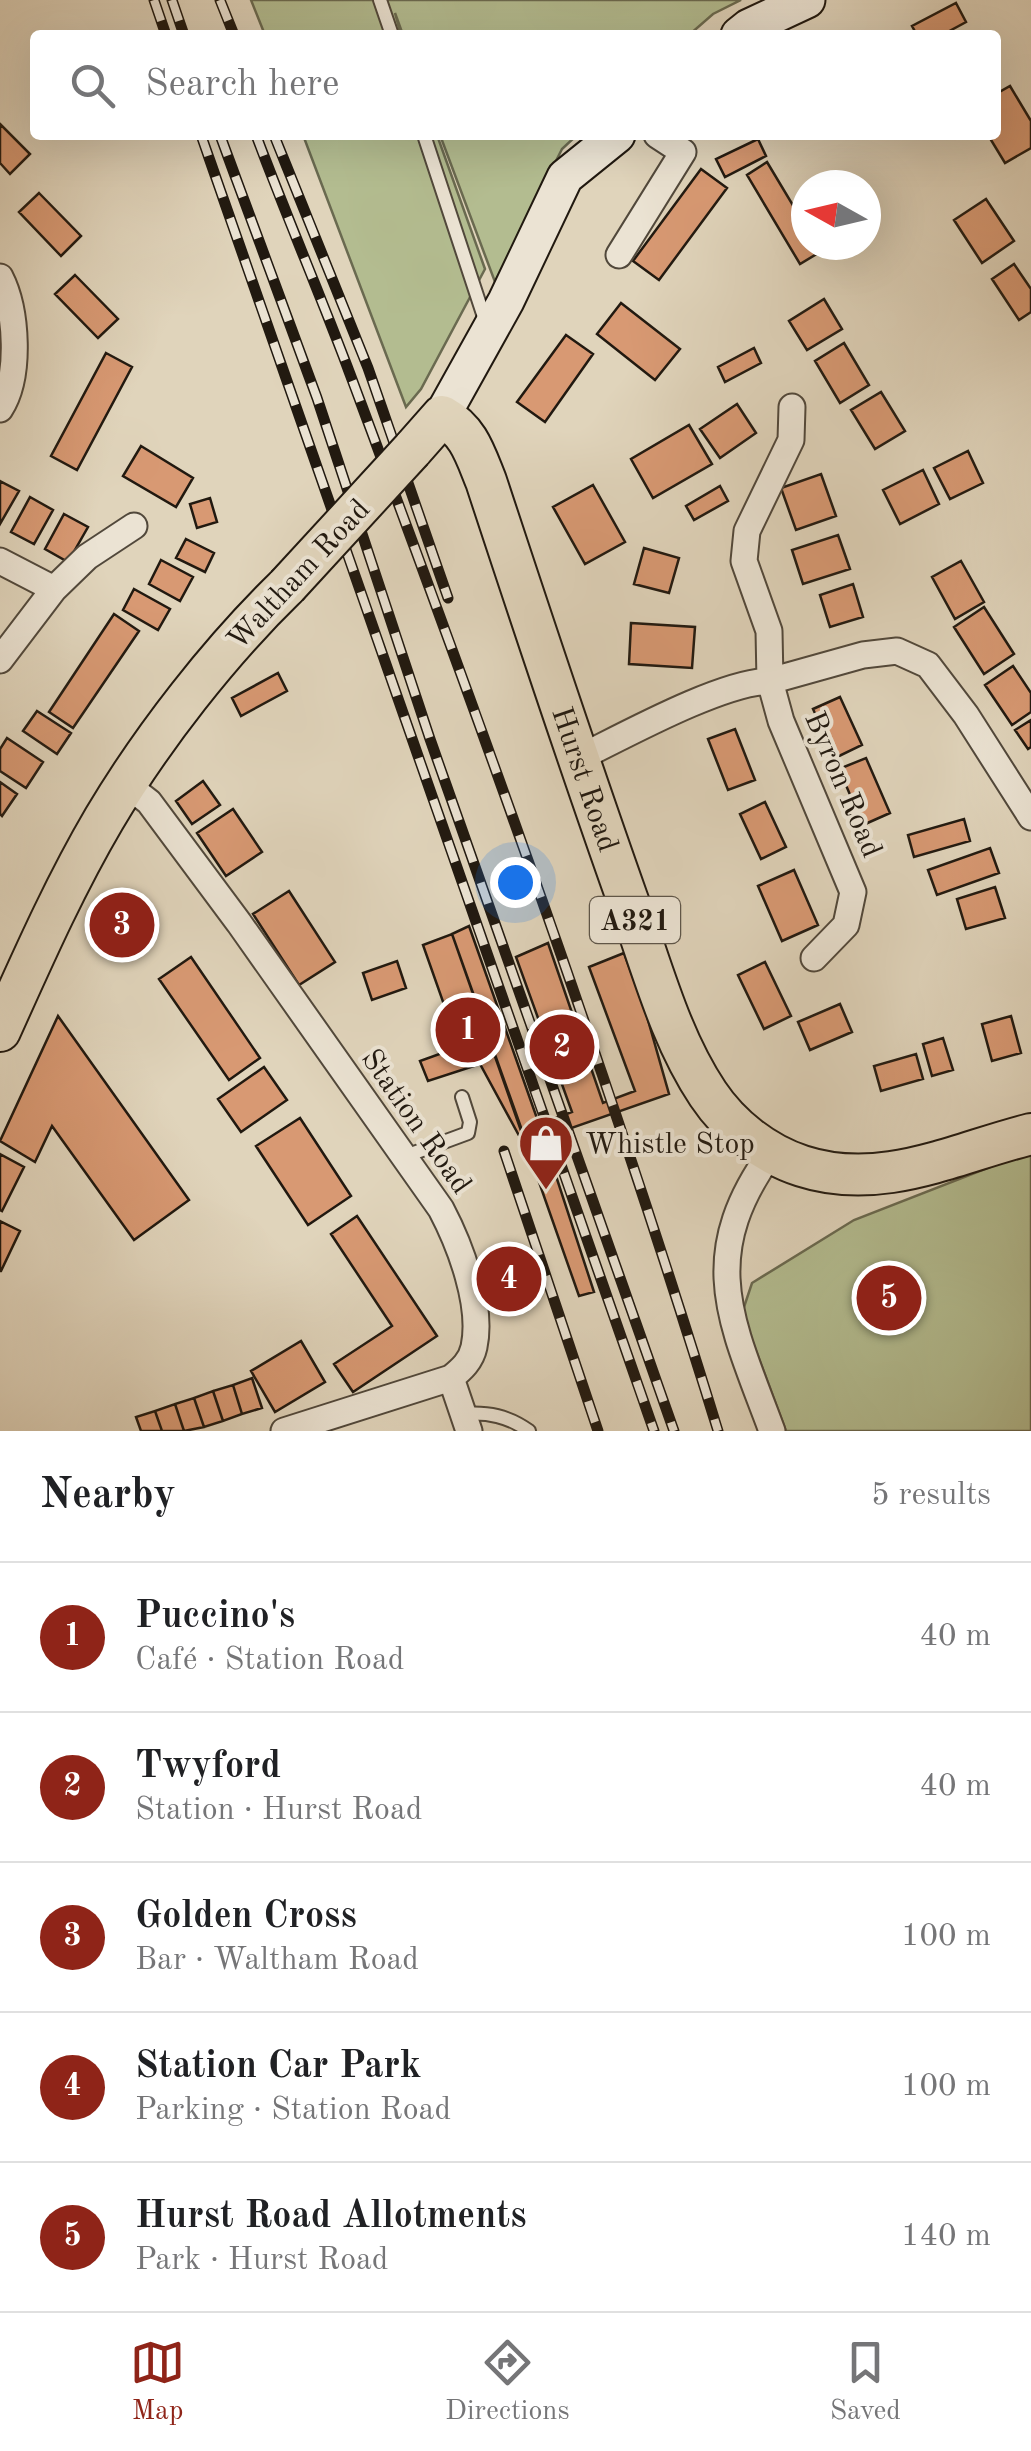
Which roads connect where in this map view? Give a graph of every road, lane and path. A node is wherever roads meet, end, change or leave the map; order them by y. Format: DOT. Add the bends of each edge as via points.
graph roads {
  1 [pos="380,0"];
  2 [pos="807,0"];
  3 [pos="390,30"];
  4 [pos="746,30"];
  5 [pos="426,140"];
  6 [pos="611,140"];
  7 [pos="665,140"];
  8 [pos="618,255"];
  9 [pos="0,277"];
  10 [pos="489,333"];
  11 [pos="792,407"];
  12 [pos="0,409"];
  13 [pos="442,416"];
  14 [pos="134,526"];
  15 [pos="0,561"];
  16 [pos="54,589"];
  17 [pos="0,660"];
  18 [pos="770,682"];
  19 [pos="577,759"];
  20 [pos="126,784"];
  21 [pos="1031,817"];
  22 [pos="814,958"];
  23 [pos="0,1031"];
  24 [pos="462,1097"];
  25 [pos="1031,1134"];
  26 [pos="772,1153"];
  27 [pos="403,1157"];
  28 [pos="451,1378"];
  29 [pos="466,1423"];
  30 [pos="284,1431"];
  31 [pos="528,1431"];
  32 [pos="772,1431"];
  1 -- 3 [label="lane"];
  2 -- 4 [label="main road"];
  5 -- 10 [label="lane"];
  6 -- 10 [label="main road, Waltham Road" via="566,178"];
  7 -- 8 [label="street" via="684,152"];
  9 -- 12 [label="street" via="16,361"];
  10 -- 13 [label="main road, Waltham Road"];
  11 -- 18 [label="street" via="791,440 747,531 744,561 769,632"];
  13 -- 19 [label="main road, Hurst Road / A321" via="460,426 486,481"];
  13 -- 20 [label="main road, Waltham Road, bridge" via="224,653"];
  14 -- 16 [label="street"];
  15 -- 16 [label="street"];
  16 -- 17 [label="street"];
  18 -- 19 [label="street, Byron Road" via="751,682"];
  18 -- 21 [label="street, Byron Road" via="897,651 928,665"];
  18 -- 22 [label="street, Byron Road" via="853,892 846,925"];
  19 -- 26 [label="main road, Hurst Road / A321" via="679,1041 725,1116"];
  20 -- 23 [label="main road, Waltham Road" via="47,927"];
  20 -- 27 [label="street, Station Road" via="175,836"];
  24 -- 27 [label="lane" via="468,1132"];
  25 -- 26 [label="main road, Hurst Road / A321" via="916,1169 866,1175 803,1166"];
  26 -- 32 [label="street" via="748,1185 736,1218 726,1287"];
  27 -- 28 [label="street, Station Road" via="441,1209 466,1272 474,1347"];
  28 -- 29 [label="street"];
  28 -- 30 [label="street"];
  29 -- 31 [label="lane" via="496,1415"];
}
